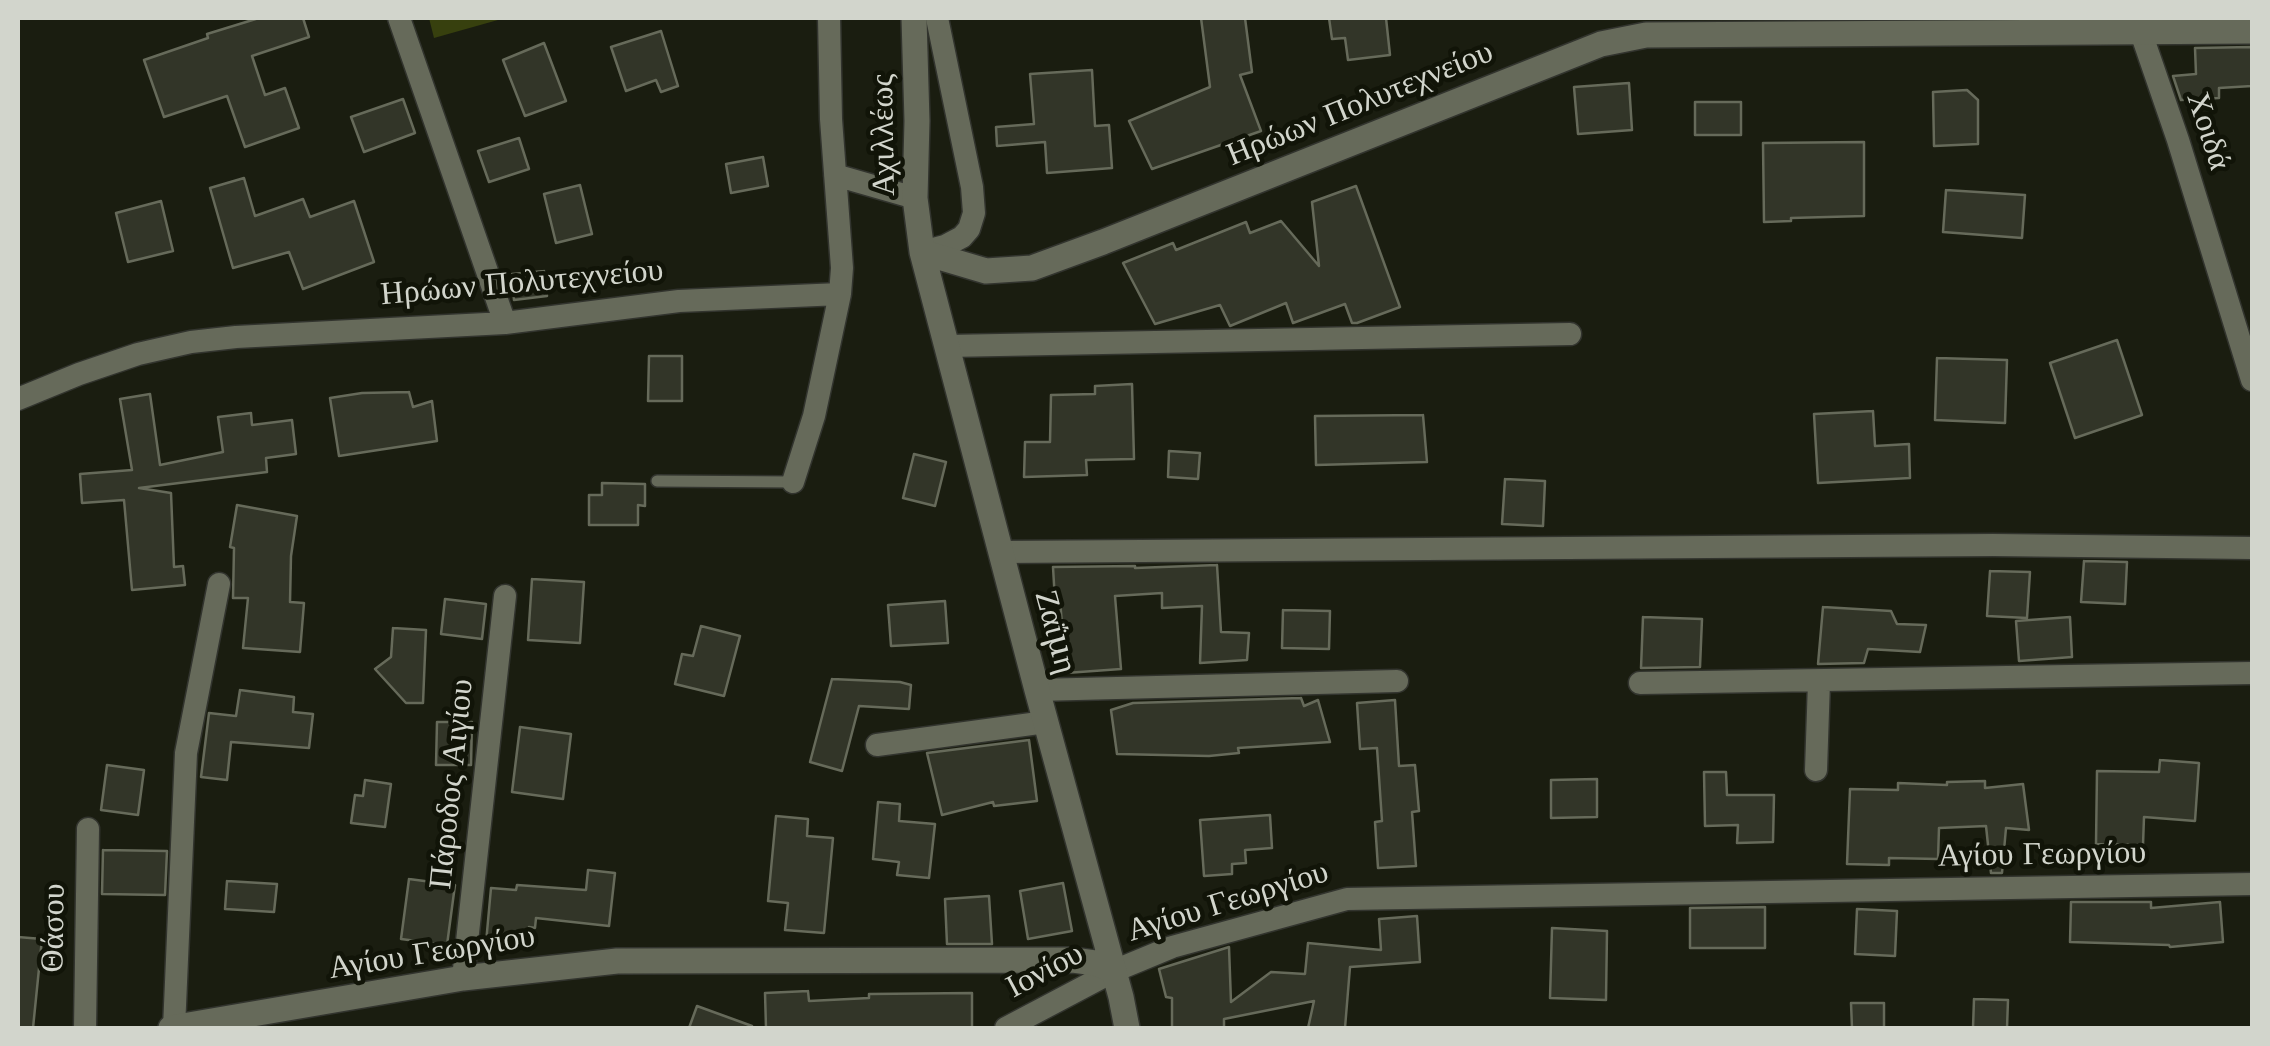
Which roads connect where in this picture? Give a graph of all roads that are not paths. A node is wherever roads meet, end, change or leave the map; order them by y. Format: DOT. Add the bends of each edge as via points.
graph roads {
  1 [pos="399,18"];
  2 [pos="829,18"];
  3 [pos="914,18"];
  4 [pos="937,18"];
  5 [pos="2138,25"];
  6 [pos="2252,31"];
  7 [pos="836,175"];
  8 [pos="915,198"];
  9 [pos="922,252"];
  10 [pos="840,294"];
  11 [pos="505,323"];
  12 [pos="1570,334"];
  13 [pos="948,346"];
  14 [pos="2252,376"];
  15 [pos="18,399"];
  16 [pos="656,481"];
  17 [pos="793,482"];
  18 [pos="2252,548"];
  19 [pos="1000,552"];
  20 [pos="218,584"];
  21 [pos="505,596"];
  22 [pos="2252,674"];
  23 [pos="1397,681"];
  24 [pos="1819,682"];
  25 [pos="1640,683"];
  26 [pos="1036,690"];
  27 [pos="1046,722"];
  28 [pos="878,745"];
  29 [pos="1816,770"];
  30 [pos="88,828"];
  31 [pos="2252,884"];
  32 [pos="1114,970"];
  33 [pos="463,978"];
  34 [pos="84,1028"];
  35 [pos="172,1028"];
  36 [pos="1006,1028"];
  37 [pos="1128,1028"];
  1 -- 11 [label="street"];
  2 -- 7 [label="street"];
  3 -- 8 [label="street, Αχιλλέως"];
  4 -- 9 [label="street" via="974,214 962,237"];
  5 -- 6 [label="street, Ηρώων Πολυτεχνείου"];
  5 -- 9 [label="street, Ηρώων Πολυτεχνείου" via="1620,39 1032,268 986,271"];
  5 -- 14 [label="street, Χοιδά"];
  7 -- 8 [label="street"];
  7 -- 10 [label="street"];
  8 -- 9 [label="street, Αχιλλέως"];
  9 -- 13 [label="street, Ζαΐμη"];
  10 -- 11 [label="street, Ηρώων Πολυτεχνείου" via="679,301"];
  10 -- 17 [label="street"];
  11 -- 15 [label="street, Ηρώων Πολυτεχνείου" via="192,342 138,354"];
  12 -- 13 [label="street"];
  13 -- 19 [label="street, Ζαΐμη"];
  16 -- 17 [label="lane"];
  18 -- 19 [label="street"];
  19 -- 26 [label="street, Ζαΐμη"];
  20 -- 35 [label="street" via="186,753"];
  21 -- 33 [label="street, Πάροδος Αιγίου"];
  22 -- 24 [label="street"];
  23 -- 26 [label="street"];
  24 -- 25 [label="street"];
  24 -- 29 [label="street"];
  26 -- 27 [label="street, Ζαΐμη"];
  27 -- 28 [label="street"];
  27 -- 32 [label="street, Ζαΐμη"];
  30 -- 34 [label="street, Θάσου"];
  31 -- 32 [label="street, Αγίου Γεωργίου" via="1347,899 1172,947"];
  32 -- 33 [label="street, Αγίου Γεωργίου" via="1073,960 617,960"];
  32 -- 36 [label="street, Ιονίου"];
  32 -- 37 [label="street, Ζαΐμη"];
  33 -- 35 [label="street, Αγίου Γεωργίου"];
}
